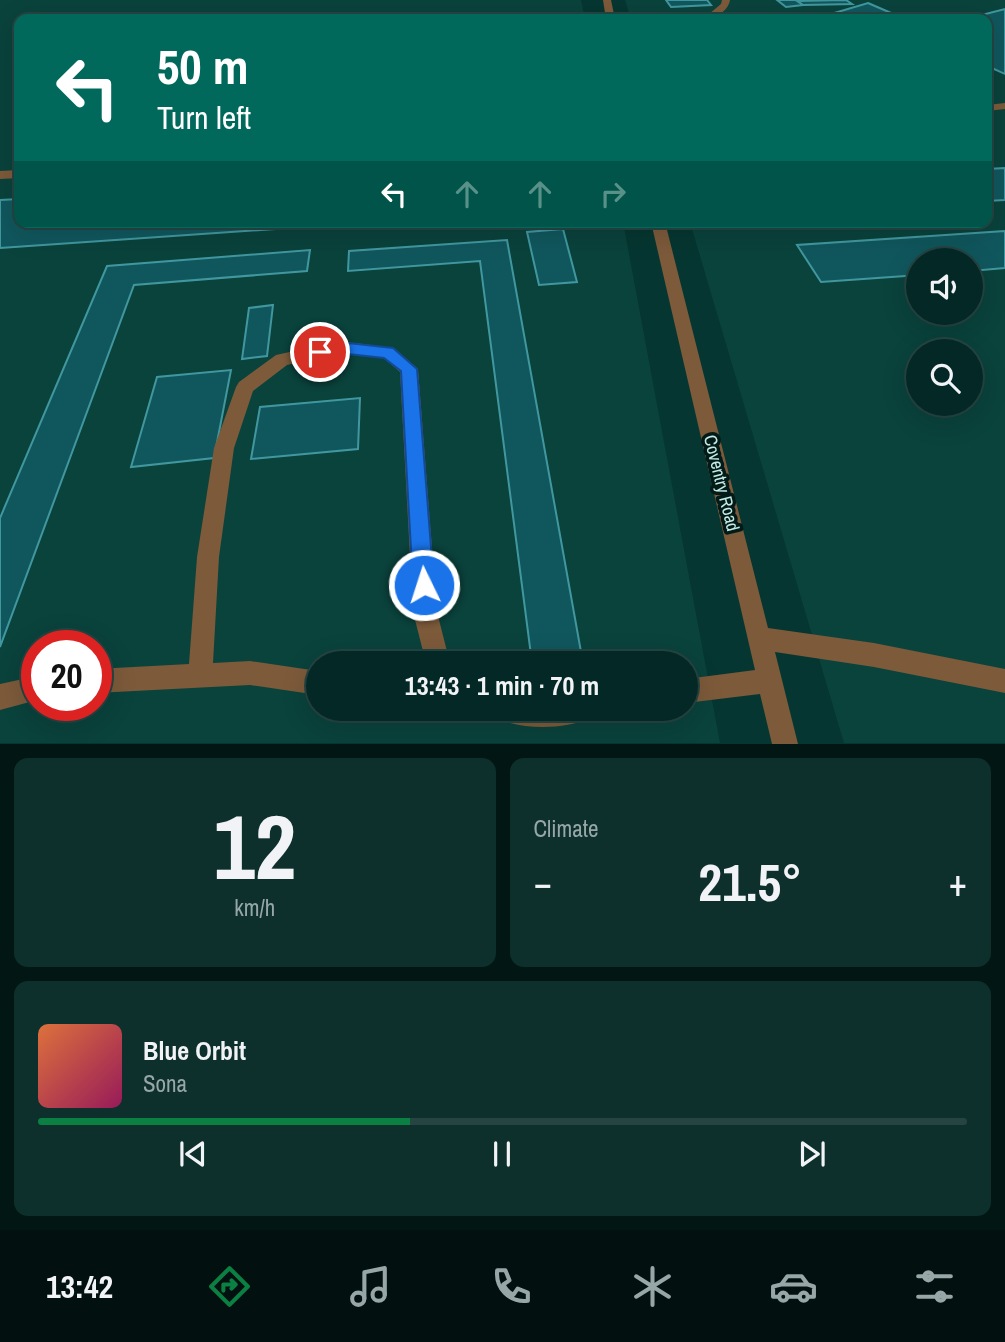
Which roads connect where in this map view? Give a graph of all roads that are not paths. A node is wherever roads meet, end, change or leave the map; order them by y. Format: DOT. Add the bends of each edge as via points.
graph roads {
  1 [pos="726,0"];
  2 [pos="713,14"];
  3 [pos="659,228"];
  4 [pos="760,638"];
  5 [pos="435,651"];
  6 [pos="200,675"];
  7 [pos="112,680"];
  8 [pos="770,680"];
  9 [pos="306,681"];
  10 [pos="1005,681"];
  11 [pos="698,689"];
  12 [pos="21,692"];
  13 [pos="0,697"];
  14 [pos="785,744"];
  1 -- 2 [label="street"];
  3 -- 4 [label="street, Coventry Road"];
  4 -- 8 [label="street, Coventry Road"];
  4 -- 10 [label="street"];
  5 -- 6 [label="street" via="425,612 409,369 388,352 339,348 282,360 245,387 224,448 208,557"];
  6 -- 7 [label="street"];
  6 -- 9 [label="street" via="250,673"];
  8 -- 11 [label="street"];
  8 -- 14 [label="street, Coventry Road"];
  12 -- 13 [label="street"];
}
